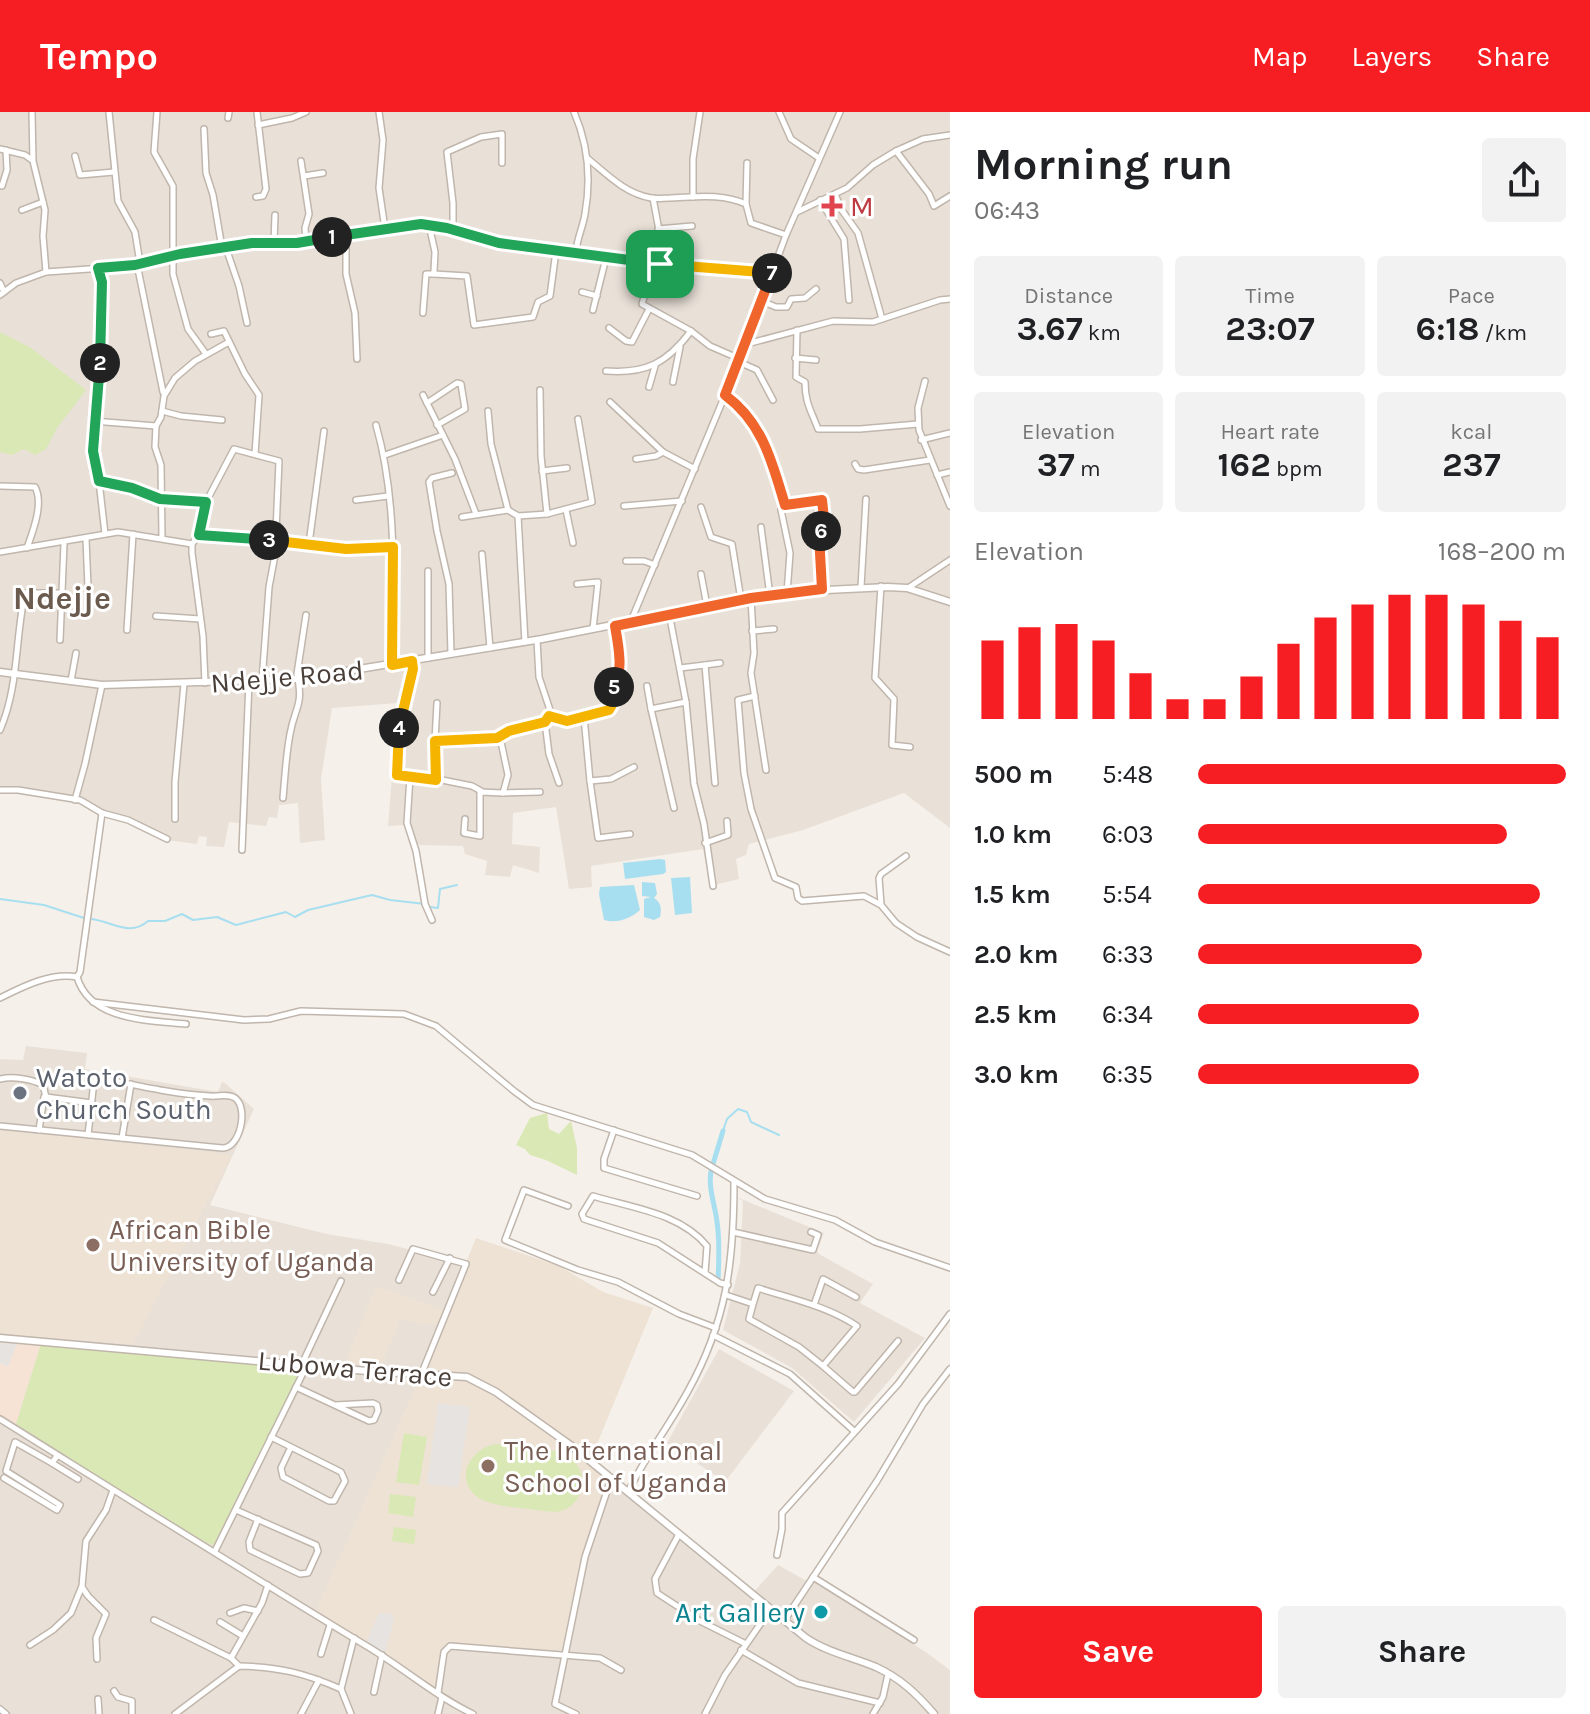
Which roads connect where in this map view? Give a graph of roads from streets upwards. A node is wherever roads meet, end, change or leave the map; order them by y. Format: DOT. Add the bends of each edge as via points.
graph roads {
  1 [pos="109,112"];
  2 [pos="157,112"];
  3 [pos="257,112"];
  4 [pos="306,112"];
  5 [pos="379,112"];
  6 [pos="575,112"];
  7 [pos="700,112"];
  8 [pos="779,112"];
  9 [pos="840,112"];
  10 [pos="32,113"];
  11 [pos="258,125"];
  12 [pos="204,129"];
  13 [pos="950,135"];
  14 [pos="3,150"];
  15 [pos="896,151"];
  16 [pos="75,156"];
  17 [pos="587,158"];
  18 [pos="819,158"];
  19 [pos="33,161"];
  20 [pos="301,161"];
  21 [pos="502,163"];
  22 [pos="747,163"];
  23 [pos="114,172"];
  24 [pos="323,173"];
  25 [pos="304,176"];
  26 [pos="2,186"];
  27 [pos="835,194"];
  28 [pos="950,196"];
  29 [pos="256,197"];
  30 [pos="693,197"];
  31 [pos="653,198"];
  32 [pos="820,200"];
  33 [pos="43,202"];
  34 [pos="746,204"];
  35 [pos="22,210"];
  36 [pos="796,213"];
  37 [pos="275,215"];
  38 [pos="429,225"];
  39 [pos="692,226"];
  40 [pos="385,229"];
  41 [pos="453,229"];
  42 [pos="658,229"];
  43 [pos="346,235"];
  44 [pos="786,235"];
  45 [pos="306,242"];
  46 [pos="274,243"];
  47 [pos="224,248"];
  48 [pos="556,251"];
  49 [pos="576,252"];
  50 [pos="172,255"];
  51 [pos="606,258"];
  52 [pos="657,263"];
  53 [pos="138,264"];
  54 [pos="98,268"];
  55 [pos="46,272"];
  56 [pos="772,272"];
  57 [pos="434,274"];
  58 [pos="0,283"];
  59 [pos="816,289"];
  60 [pos="582,292"];
  61 [pos="2,294"];
  62 [pos="597,296"];
  63 [pos="950,299"];
  64 [pos="849,300"];
  65 [pos="761,301"];
  66 [pos="649,309"];
  67 [pos="593,310"];
  68 [pos="423,313"];
  69 [pos="882,319"];
  70 [pos="247,323"];
  71 [pos="609,328"];
  72 [pos="797,330"];
  73 [pos="691,331"];
  74 [pos="211,334"];
  75 [pos="229,342"];
  76 [pos="746,344"];
  77 [pos="680,346"];
  78 [pos="206,354"];
  79 [pos="795,358"];
  80 [pos="357,359"];
  81 [pos="816,360"];
  82 [pos="739,361"];
  83 [pos="655,366"];
  84 [pos="606,371"];
  85 [pos="925,381"];
  86 [pos="673,382"];
  87 [pos="649,387"];
  88 [pos="540,390"];
  89 [pos="423,395"];
  90 [pos="725,395"];
  91 [pos="164,396"];
  92 [pos="773,400"];
  93 [pos="610,402"];
  94 [pos="427,403"];
  95 [pos="162,411"];
  96 [pos="488,411"];
  97 [pos="578,419"];
  98 [pos="222,420"];
  99 [pos="93,421"];
  100 [pos="918,424"];
  101 [pos="376,425"];
  102 [pos="437,425"];
  103 [pos="156,426"];
  104 [pos="324,431"];
  105 [pos="950,433"];
  106 [pos="443,435"];
  107 [pos="921,440"];
  108 [pos="663,452"];
  109 [pos="255,454"];
  110 [pos="385,455"];
  111 [pos="636,459"];
  112 [pos="930,460"];
  113 [pos="855,464"];
  114 [pos="567,468"];
  115 [pos="695,469"];
  116 [pos="542,471"];
  117 [pos="950,472"];
  118 [pos="452,473"];
  119 [pos="937,475"];
  120 [pos="99,481"];
  121 [pos="0,486"];
  122 [pos="388,496"];
  123 [pos="160,499"];
  124 [pos="866,499"];
  125 [pos="356,500"];
  126 [pos="682,501"];
  127 [pos="206,502"];
  128 [pos="624,506"];
  129 [pos="950,506"];
  130 [pos="701,507"];
  131 [pos="508,510"];
  132 [pos="566,510"];
  133 [pos="781,510"];
  134 [pos="547,514"];
  135 [pos="476,515"];
  136 [pos="518,516"];
  137 [pos="462,517"];
  138 [pos="761,527"];
  139 [pos="105,534"];
  140 [pos="133,534"];
  141 [pos="199,535"];
  142 [pos="162,538"];
  143 [pos="86,539"];
  144 [pos="275,542"];
  145 [pos="573,543"];
  146 [pos="64,544"];
  147 [pos="192,544"];
  148 [pos="309,544"];
  149 [pos="393,547"];
  150 [pos="27,548"];
  151 [pos="0,552"];
  152 [pos="482,554"];
  153 [pos="950,560"];
  154 [pos="626,561"];
  155 [pos="655,565"];
  156 [pos="428,571"];
  157 [pos="701,574"];
  158 [pos="577,584"];
  159 [pos="881,586"];
  160 [pos="861,587"];
  161 [pos="907,588"];
  162 [pos="822,589"];
  163 [pos="62,593"];
  164 [pos="787,593"];
  165 [pos="770,596"];
  166 [pos="751,598"];
  167 [pos="741,600"];
  168 [pos="950,602"];
  169 [pos="707,606"];
  170 [pos="89,611"];
  171 [pos="669,613"];
  172 [pos="306,615"];
  173 [pos="156,616"];
  174 [pos="200,619"];
  175 [pos="631,621"];
  176 [pos="615,626"];
  177 [pos="593,629"];
  178 [pos="774,629"];
  179 [pos="127,630"];
  180 [pos="752,631"];
  181 [pos="60,640"];
  182 [pos="537,640"];
  183 [pos="525,642"];
  184 [pos="490,648"];
  185 [pos="76,653"];
  186 [pos="451,654"];
  187 [pos="428,658"];
  188 [pos="412,661"];
  189 [pos="720,663"];
  190 [pos="392,665"];
  191 [pos="705,665"];
  192 [pos="680,668"];
  193 [pos="0,672"];
  194 [pos="14,674"];
  195 [pos="298,679"];
  196 [pos="71,681"];
  197 [pos="262,681"];
  198 [pos="249,682"];
  199 [pos="184,684"];
  200 [pos="205,684"];
  201 [pos="102,685"];
  202 [pos="647,686"];
  203 [pos="755,696"];
  204 [pos="686,702"];
  205 [pos="437,703"];
  206 [pos="651,709"];
  207 [pos="549,716"];
  208 [pos="584,717"];
  209 [pos="545,722"];
  210 [pos="0,730"];
  211 [pos="500,737"];
  212 [pos="435,741"];
  213 [pos="910,747"];
  214 [pos="634,767"];
  215 [pos="766,770"];
  216 [pos="410,777"];
  217 [pos="437,779"];
  218 [pos="590,781"];
  219 [pos="559,783"];
  220 [pos="715,783"];
  221 [pos="0,790"];
  222 [pos="481,791"];
  223 [pos="540,792"];
  224 [pos="503,793"];
  225 [pos="283,798"];
  226 [pos="75,800"];
  227 [pos="674,808"];
  228 [pos="102,813"];
  229 [pos="175,819"];
  230 [pos="465,819"];
  231 [pos="727,821"];
  232 [pos="630,834"];
  233 [pos="167,839"];
  234 [pos="705,843"];
  235 [pos="242,850"];
  236 [pos="906,856"];
  237 [pos="713,886"];
  238 [pos="881,905"];
  239 [pos="432,920"];
  240 [pos="950,952"];
  241 [pos="77,977"];
  242 [pos="0,998"];
  243 [pos="93,1002"];
  244 [pos="186,1024"];
  245 [pos="0,1079"];
  246 [pos="131,1084"];
  247 [pos="44,1096"];
  248 [pos="92,1103"];
  249 [pos="0,1126"];
  250 [pos="39,1130"];
  251 [pos="614,1130"];
  252 [pos="88,1135"];
  253 [pos="122,1138"];
  254 [pos="734,1182"];
  255 [pos="697,1196"];
  256 [pos="568,1206"];
  257 [pos="733,1232"];
  258 [pos="811,1232"];
  259 [pos="450,1258"];
  260 [pos="950,1268"];
  261 [pos="705,1273"];
  262 [pos="399,1280"];
  263 [pos="341,1281"];
  264 [pos="728,1285"];
  265 [pos="433,1292"];
  266 [pos="726,1295"];
  267 [pos="856,1297"];
  268 [pos="753,1304"];
  269 [pos="814,1305"];
  270 [pos="950,1314"];
  271 [pos="714,1332"];
  272 [pos="0,1338"];
  273 [pos="898,1341"];
  274 [pos="304,1364"];
  275 [pos="823,1366"];
  276 [pos="950,1369"];
  277 [pos="421,1375"];
  278 [pos="296,1387"];
  279 [pos="335,1405"];
  280 [pos="0,1419"];
  281 [pos="854,1431"];
  282 [pos="271,1437"];
  283 [pos="291,1447"];
  284 [pos="57,1456"];
  285 [pos="52,1463"];
  286 [pos="4,1478"];
  287 [pos="78,1479"];
  288 [pos="611,1479"];
  289 [pos="113,1490"];
  290 [pos="628,1492"];
  291 [pos="236,1510"];
  292 [pos="258,1519"];
  293 [pos="679,1534"];
  294 [pos="215,1551"];
  295 [pos="777,1555"];
  296 [pos="813,1577"];
  297 [pos="268,1585"];
  298 [pos="82,1586"];
  299 [pos="770,1610"];
  300 [pos="258,1611"];
  301 [pos="230,1613"];
  302 [pos="154,1620"];
  303 [pos="784,1621"];
  304 [pos="220,1622"];
  305 [pos="330,1625"];
  306 [pos="243,1636"];
  307 [pos="354,1638"];
  308 [pos="914,1640"];
  309 [pos="746,1644"];
  310 [pos="30,1645"];
  311 [pos="741,1650"];
  312 [pos="321,1654"];
  313 [pos="382,1655"];
  314 [pos="566,1655"];
  315 [pos="231,1658"];
  316 [pos="97,1659"];
  317 [pos="239,1666"];
  318 [pos="621,1670"];
  319 [pos="888,1674"];
  320 [pos="319,1680"];
  321 [pos="341,1689"];
  322 [pos="114,1691"];
  323 [pos="374,1692"];
  324 [pos="440,1695"];
  325 [pos="98,1699"];
  326 [pos="880,1703"];
  327 [pos="0,1709"];
  328 [pos="6,1714"];
  329 [pos="99,1714"];
  330 [pos="132,1714"];
  331 [pos="176,1714"];
  332 [pos="301,1714"];
  333 [pos="351,1714"];
  334 [pos="438,1714"];
  335 [pos="473,1714"];
  336 [pos="576,1714"];
  337 [pos="705,1714"];
  338 [pos="873,1714"];
  339 [pos="934,1714"];
  1 -- 23 [label="street"];
  2 -- 50 [label="street" via="154,152 173,186"];
  3 -- 11 [label="street"];
  4 -- 11 [label="street"];
  5 -- 40 [label="street" via="383,140 378,179"];
  6 -- 17 [label="street"];
  7 -- 30 [label="street"];
  8 -- 18 [label="street" via="791,139"];
  9 -- 18 [label="street"];
  10 -- 19 [label="street"];
  11 -- 29 [label="street" via="266,189"];
  12 -- 47 [label="street" via="206,173"];
  13 -- 15 [label="street"];
  14 -- 19 [label="street"];
  14 -- 26 [label="street" via="7,170"];
  15 -- 27 [label="street"];
  15 -- 28 [label="street" via="934,206"];
  16 -- 23 [label="street" via="80,175"];
  17 -- 31 [label="street" via="622,187"];
  17 -- 49 [label="street" via="588,192"];
  18 -- 36 [label="street"];
  19 -- 33 [label="street"];
  20 -- 25 [label="street"];
  21 -- 41 [label="street" via="502,134 447,152"];
  22 -- 34 [label="street"];
  23 -- 53 [label="street" via="118,201 135,232"];
  24 -- 25 [label="street"];
  25 -- 45 [label="street"];
  27 -- 32 [label="street"];
  27 -- 69 [label="street" via="862,244"];
  30 -- 31 [label="street"];
  30 -- 34 [label="street" via="717,195"];
  31 -- 42 [label="street"];
  32 -- 36 [label="street"];
  32 -- 64 [label="street" via="844,239"];
  33 -- 35 [label="street"];
  33 -- 55 [label="street"];
  34 -- 44 [label="street" via="751,223"];
  36 -- 44 [label="street"];
  37 -- 46 [label="street"];
  38 -- 40 [label="street"];
  38 -- 41 [label="street"];
  38 -- 57 [label="street"];
  39 -- 42 [label="street"];
  40 -- 43 [label="street"];
  41 -- 48 [label="street" via="499,243"];
  42 -- 52 [label="street"];
  43 -- 45 [label="street"];
  43 -- 80 [label="street"];
  44 -- 56 [label="street"];
  45 -- 46 [label="street"];
  46 -- 47 [label="street"];
  47 -- 50 [label="street"];
  47 -- 70 [label="street"];
  48 -- 49 [label="street"];
  48 -- 57 [label="street" via="550,296 538,302 533,317 475,325 467,276"];
  49 -- 51 [label="street"];
  50 -- 53 [label="street"];
  50 -- 78 [label="street" via="188,329"];
  51 -- 52 [label="street"];
  51 -- 62 [label="street"];
  52 -- 56 [label="street"];
  52 -- 66 [label="street" via="642,301"];
  53 -- 54 [label="street"];
  53 -- 91 [label="street"];
  54 -- 55 [label="street"];
  54 -- 99 [label="street" via="102,325"];
  55 -- 61 [label="street"];
  56 -- 65 [label="street"];
  57 -- 68 [label="street" via="426,274"];
  58 -- 61 [label="street"];
  59 -- 65 [label="street" via="805,298 791,299 787,307"];
  60 -- 62 [label="street"];
  62 -- 67 [label="street"];
  63 -- 69 [label="street"];
  65 -- 76 [label="street"];
  66 -- 71 [label="street" via="632,342"];
  66 -- 73 [label="street"];
  69 -- 72 [label="street" via="833,321"];
  72 -- 76 [label="street"];
  72 -- 79 [label="street"];
  73 -- 77 [label="street"];
  73 -- 82 [label="street"];
  74 -- 75 [label="street" via="223,330"];
  75 -- 78 [label="street"];
  75 -- 109 [label="street" via="259,395"];
  76 -- 82 [label="street"];
  77 -- 83 [label="street"];
  77 -- 86 [label="street"];
  78 -- 91 [label="street" via="175,378"];
  79 -- 81 [label="street"];
  79 -- 100 [label="street" via="796,377 805,382 806,405 818,429"];
  82 -- 90 [label="street"];
  82 -- 92 [label="street" via="757,370"];
  83 -- 84 [label="street"];
  83 -- 87 [label="street"];
  85 -- 100 [label="street"];
  88 -- 116 [label="street"];
  89 -- 94 [label="street"];
  90 -- 115 [label="street"];
  90 -- 162 [label="street" via="759,431 785,505 822,500"];
  91 -- 95 [label="street"];
  93 -- 108 [label="street"];
  94 -- 102 [label="street"];
  94 -- 102 [label="street" via="460,383 465,409"];
  95 -- 98 [label="street"];
  95 -- 103 [label="street"];
  96 -- 131 [label="street"];
  97 -- 132 [label="street" via="593,501"];
  99 -- 103 [label="street"];
  99 -- 120 [label="street"];
  100 -- 107 [label="street"];
  101 -- 110 [label="street"];
  102 -- 106 [label="street"];
  103 -- 123 [label="street"];
  104 -- 148 [label="street"];
  105 -- 107 [label="street"];
  106 -- 110 [label="street"];
  106 -- 135 [label="street"];
  107 -- 112 [label="street"];
  108 -- 111 [label="street"];
  108 -- 115 [label="street"];
  109 -- 127 [label="street" via="234,449"];
  109 -- 144 [label="street" via="280,465"];
  110 -- 122 [label="street"];
  112 -- 113 [label="street" via="864,470"];
  112 -- 119 [label="street"];
  114 -- 116 [label="street"];
  115 -- 126 [label="street"];
  116 -- 134 [label="street"];
  117 -- 119 [label="street"];
  118 -- 186 [label="street" via="429,482 449,584"];
  119 -- 129 [label="street"];
  120 -- 123 [label="street"];
  120 -- 139 [label="street"];
  121 -- 150 [label="street" via="38,491"];
  122 -- 125 [label="street"];
  122 -- 149 [label="street"];
  123 -- 127 [label="street"];
  123 -- 142 [label="street"];
  124 -- 160 [label="street"];
  126 -- 128 [label="street"];
  126 -- 155 [label="street"];
  127 -- 141 [label="street"];
  130 -- 167 [label="street" via="712,538 732,544"];
  131 -- 135 [label="street"];
  131 -- 136 [label="street"];
  132 -- 134 [label="street"];
  132 -- 145 [label="street"];
  133 -- 164 [label="street" via="790,553"];
  134 -- 136 [label="street"];
  135 -- 137 [label="street"];
  136 -- 183 [label="street"];
  138 -- 165 [label="street"];
  139 -- 140 [label="street"];
  139 -- 143 [label="street"];
  140 -- 142 [label="street"];
  140 -- 179 [label="street"];
  141 -- 144 [label="street"];
  141 -- 147 [label="street"];
  142 -- 147 [label="street"];
  143 -- 146 [label="street"];
  143 -- 170 [label="street"];
  144 -- 148 [label="street"];
  144 -- 197 [label="street"];
  146 -- 150 [label="street"];
  146 -- 163 [label="street"];
  147 -- 174 [label="street"];
  148 -- 149 [label="street"];
  149 -- 190 [label="street"];
  150 -- 151 [label="street"];
  152 -- 184 [label="street"];
  153 -- 161 [label="street"];
  154 -- 155 [label="street"];
  155 -- 175 [label="street"];
  156 -- 187 [label="street"];
  157 -- 169 [label="street"];
  158 -- 177 [label="street" via="598,582"];
  159 -- 160 [label="street, Ndejje Road"];
  159 -- 161 [label="street, Ndejje Road"];
  159 -- 213 [label="street" via="875,678 894,699 892,745"];
  160 -- 162 [label="street, Ndejje Road"];
  161 -- 168 [label="street, Ndejje Road"];
  162 -- 164 [label="street, Ndejje Road"];
  163 -- 181 [label="street"];
  163 -- 194 [label="street" via="25,593"];
  164 -- 165 [label="street, Ndejje Road"];
  165 -- 166 [label="street, Ndejje Road"];
  166 -- 167 [label="street, Ndejje Road"];
  166 -- 180 [label="street"];
  167 -- 169 [label="street, Ndejje Road"];
  169 -- 171 [label="street, Ndejje Road"];
  171 -- 175 [label="street, Ndejje Road"];
  171 -- 192 [label="street"];
  172 -- 195 [label="street"];
  173 -- 174 [label="street"];
  174 -- 200 [label="street"];
  175 -- 176 [label="street, Ndejje Road"];
  176 -- 177 [label="street, Ndejje Road"];
  176 -- 208 [label="street" via="618,682 611,707"];
  177 -- 182 [label="street, Ndejje Road"];
  178 -- 180 [label="street"];
  180 -- 203 [label="street"];
  182 -- 183 [label="street, Ndejje Road"];
  182 -- 207 [label="street"];
  183 -- 184 [label="street, Ndejje Road"];
  184 -- 186 [label="street, Ndejje Road"];
  185 -- 196 [label="street"];
  186 -- 187 [label="street, Ndejje Road"];
  187 -- 188 [label="street, Ndejje Road"];
  188 -- 190 [label="street, Ndejje Road"];
  188 -- 216 [label="street" via="396,760 397,775"];
  189 -- 191 [label="street"];
  190 -- 195 [label="street, Ndejje Road"];
  191 -- 192 [label="street"];
  191 -- 220 [label="street"];
  192 -- 204 [label="street"];
  193 -- 194 [label="street, Ndejje Road"];
  194 -- 196 [label="street, Ndejje Road"];
  194 -- 210 [label="street"];
  195 -- 197 [label="street, Ndejje Road"];
  195 -- 225 [label="street" via="300,699 290,733"];
  196 -- 201 [label="street, Ndejje Road"];
  197 -- 198 [label="street, Ndejje Road"];
  198 -- 200 [label="street, Ndejje Road"];
  198 -- 235 [label="street"];
  199 -- 200 [label="street, Ndejje Road"];
  199 -- 201 [label="street, Ndejje Road"];
  199 -- 229 [label="street"];
  201 -- 226 [label="street"];
  202 -- 206 [label="street"];
  203 -- 215 [label="street"];
  203 -- 238 [label="street" via="738,700 743,767 774,876 796,887 802,901 864,896"];
  204 -- 206 [label="street"];
  204 -- 234 [label="street"];
  205 -- 212 [label="street"];
  206 -- 227 [label="street"];
  207 -- 208 [label="street" via="567,721"];
  207 -- 209 [label="street"];
  208 -- 218 [label="street"];
  209 -- 211 [label="street"];
  209 -- 219 [label="street"];
  211 -- 212 [label="street"];
  211 -- 224 [label="street" via="508,775"];
  212 -- 217 [label="street"];
  214 -- 218 [label="street" via="611,779"];
  216 -- 217 [label="street"];
  216 -- 239 [label="street" via="407,823"];
  217 -- 222 [label="street"];
  218 -- 232 [label="street" via="598,838"];
  221 -- 226 [label="street"];
  222 -- 224 [label="street"];
  222 -- 230 [label="street" via="480,836 464,833"];
  223 -- 224 [label="street"];
  226 -- 228 [label="street"];
  228 -- 233 [label="street"];
  228 -- 241 [label="street"];
  231 -- 234 [label="street" via="728,835"];
  234 -- 237 [label="street"];
  236 -- 238 [label="street" via="881,874"];
  238 -- 240 [label="street" via="896,923"];
  241 -- 242 [label="street" via="45,980"];
  241 -- 243 [label="street"];
  243 -- 244 [label="street" via="116,1014"];
  243 -- 251 [label="street" via="244,1020 301,1011 404,1014 436,1026 533,1105"];
  245 -- 247 [label="street" via="39,1082"];
  246 -- 248 [label="street" via="96,1079"];
  246 -- 253 [label="street"];
  246 -- 253 [label="street" via="228,1095 238,1101 242,1117 228,1148"];
  247 -- 248 [label="street"];
  247 -- 250 [label="street"];
  248 -- 252 [label="street"];
  249 -- 250 [label="street"];
  250 -- 252 [label="street"];
  251 -- 254 [label="street" via="692,1155"];
  251 -- 255 [label="street" via="604,1168"];
  252 -- 253 [label="street"];
  254 -- 257 [label="street"];
  254 -- 260 [label="street" via="765,1199 835,1220 875,1242"];
  256 -- 271 [label="street" via="524,1190 505,1240 618,1282"];
  257 -- 258 [label="street" via="813,1250 818,1235"];
  257 -- 264 [label="street"];
  259 -- 262 [label="street" via="413,1249"];
  259 -- 265 [label="street"];
  259 -- 277 [label="street" via="466,1266"];
  261 -- 261 [label="street" via="707,1246 700,1237 673,1220 590,1198 584,1219 645,1237"];
  261 -- 264 [label="street"];
  263 -- 274 [label="street"];
  264 -- 266 [label="street"];
  266 -- 268 [label="street"];
  266 -- 271 [label="street"];
  267 -- 269 [label="street" via="823,1279"];
  268 -- 269 [label="street" via="758,1288"];
  268 -- 275 [label="street" via="749,1319"];
  269 -- 275 [label="street" via="857,1326"];
  270 -- 281 [label="street" via="898,1384"];
  271 -- 281 [label="street" via="790,1374"];
  271 -- 290 [label="street" via="691,1387"];
  272 -- 274 [label="street, Lubowa Terrace"];
  273 -- 275 [label="street" via="855,1392"];
  274 -- 277 [label="street, Lubowa Terrace"];
  274 -- 278 [label="street"];
  276 -- 296 [label="street"];
  277 -- 288 [label="street, Lubowa Terrace" via="456,1376 483,1384"];
  278 -- 279 [label="street"];
  278 -- 282 [label="street"];
  279 -- 279 [label="street" via="369,1421 378,1411 373,1403"];
  280 -- 284 [label="street"];
  281 -- 295 [label="street" via="782,1513"];
  282 -- 283 [label="street"];
  282 -- 291 [label="street"];
  283 -- 283 [label="street" via="343,1474 345,1481 334,1501 283,1477 281,1468"];
  284 -- 285 [label="street"];
  284 -- 289 [label="street"];
  285 -- 286 [label="street" via="15,1442 6,1471 60,1505 57,1510"];
  285 -- 287 [label="street"];
  288 -- 290 [label="street, Lubowa Terrace"];
  288 -- 314 [label="street" via="585,1557"];
  289 -- 294 [label="street"];
  289 -- 298 [label="street" via="86,1541"];
  290 -- 293 [label="street, Lubowa Terrace"];
  291 -- 292 [label="street"];
  291 -- 294 [label="street"];
  292 -- 292 [label="street" via="316,1545 318,1554 308,1573 250,1550"];
  293 -- 299 [label="street, Lubowa Terrace"];
  293 -- 309 [label="street" via="655,1579 657,1593"];
  294 -- 297 [label="street"];
  296 -- 303 [label="street"];
  296 -- 308 [label="street"];
  297 -- 300 [label="street"];
  297 -- 305 [label="street"];
  298 -- 310 [label="street" via="68,1617"];
  298 -- 316 [label="street" via="106,1614 96,1638"];
  299 -- 303 [label="street, Lubowa Terrace"];
  299 -- 309 [label="street"];
  300 -- 301 [label="street"];
  300 -- 306 [label="street"];
  302 -- 315 [label="street"];
  303 -- 319 [label="street, Lubowa Terrace" via="821,1648"];
  304 -- 306 [label="street"];
  305 -- 307 [label="street"];
  305 -- 312 [label="street"];
  306 -- 315 [label="street"];
  307 -- 313 [label="street"];
  307 -- 321 [label="street"];
  309 -- 311 [label="street"];
  311 -- 326 [label="street" via="798,1683"];
  311 -- 337 [label="street"];
  313 -- 323 [label="street"];
  313 -- 324 [label="street"];
  314 -- 318 [label="street" via="600,1658"];
  314 -- 324 [label="street" via="450,1646 444,1652"];
  314 -- 336 [label="street" via="555,1704"];
  315 -- 317 [label="street"];
  317 -- 320 [label="street" via="294,1670"];
  317 -- 331 [label="street"];
  319 -- 326 [label="street"];
  319 -- 339 [label="street, Lubowa Terrace" via="914,1691"];
  320 -- 321 [label="street"];
  320 -- 332 [label="street"];
  321 -- 333 [label="street"];
  322 -- 330 [label="street" via="132,1701"];
  324 -- 334 [label="street"];
  324 -- 335 [label="street"];
  325 -- 329 [label="street"];
  326 -- 338 [label="street"];
  327 -- 328 [label="street"];
}
